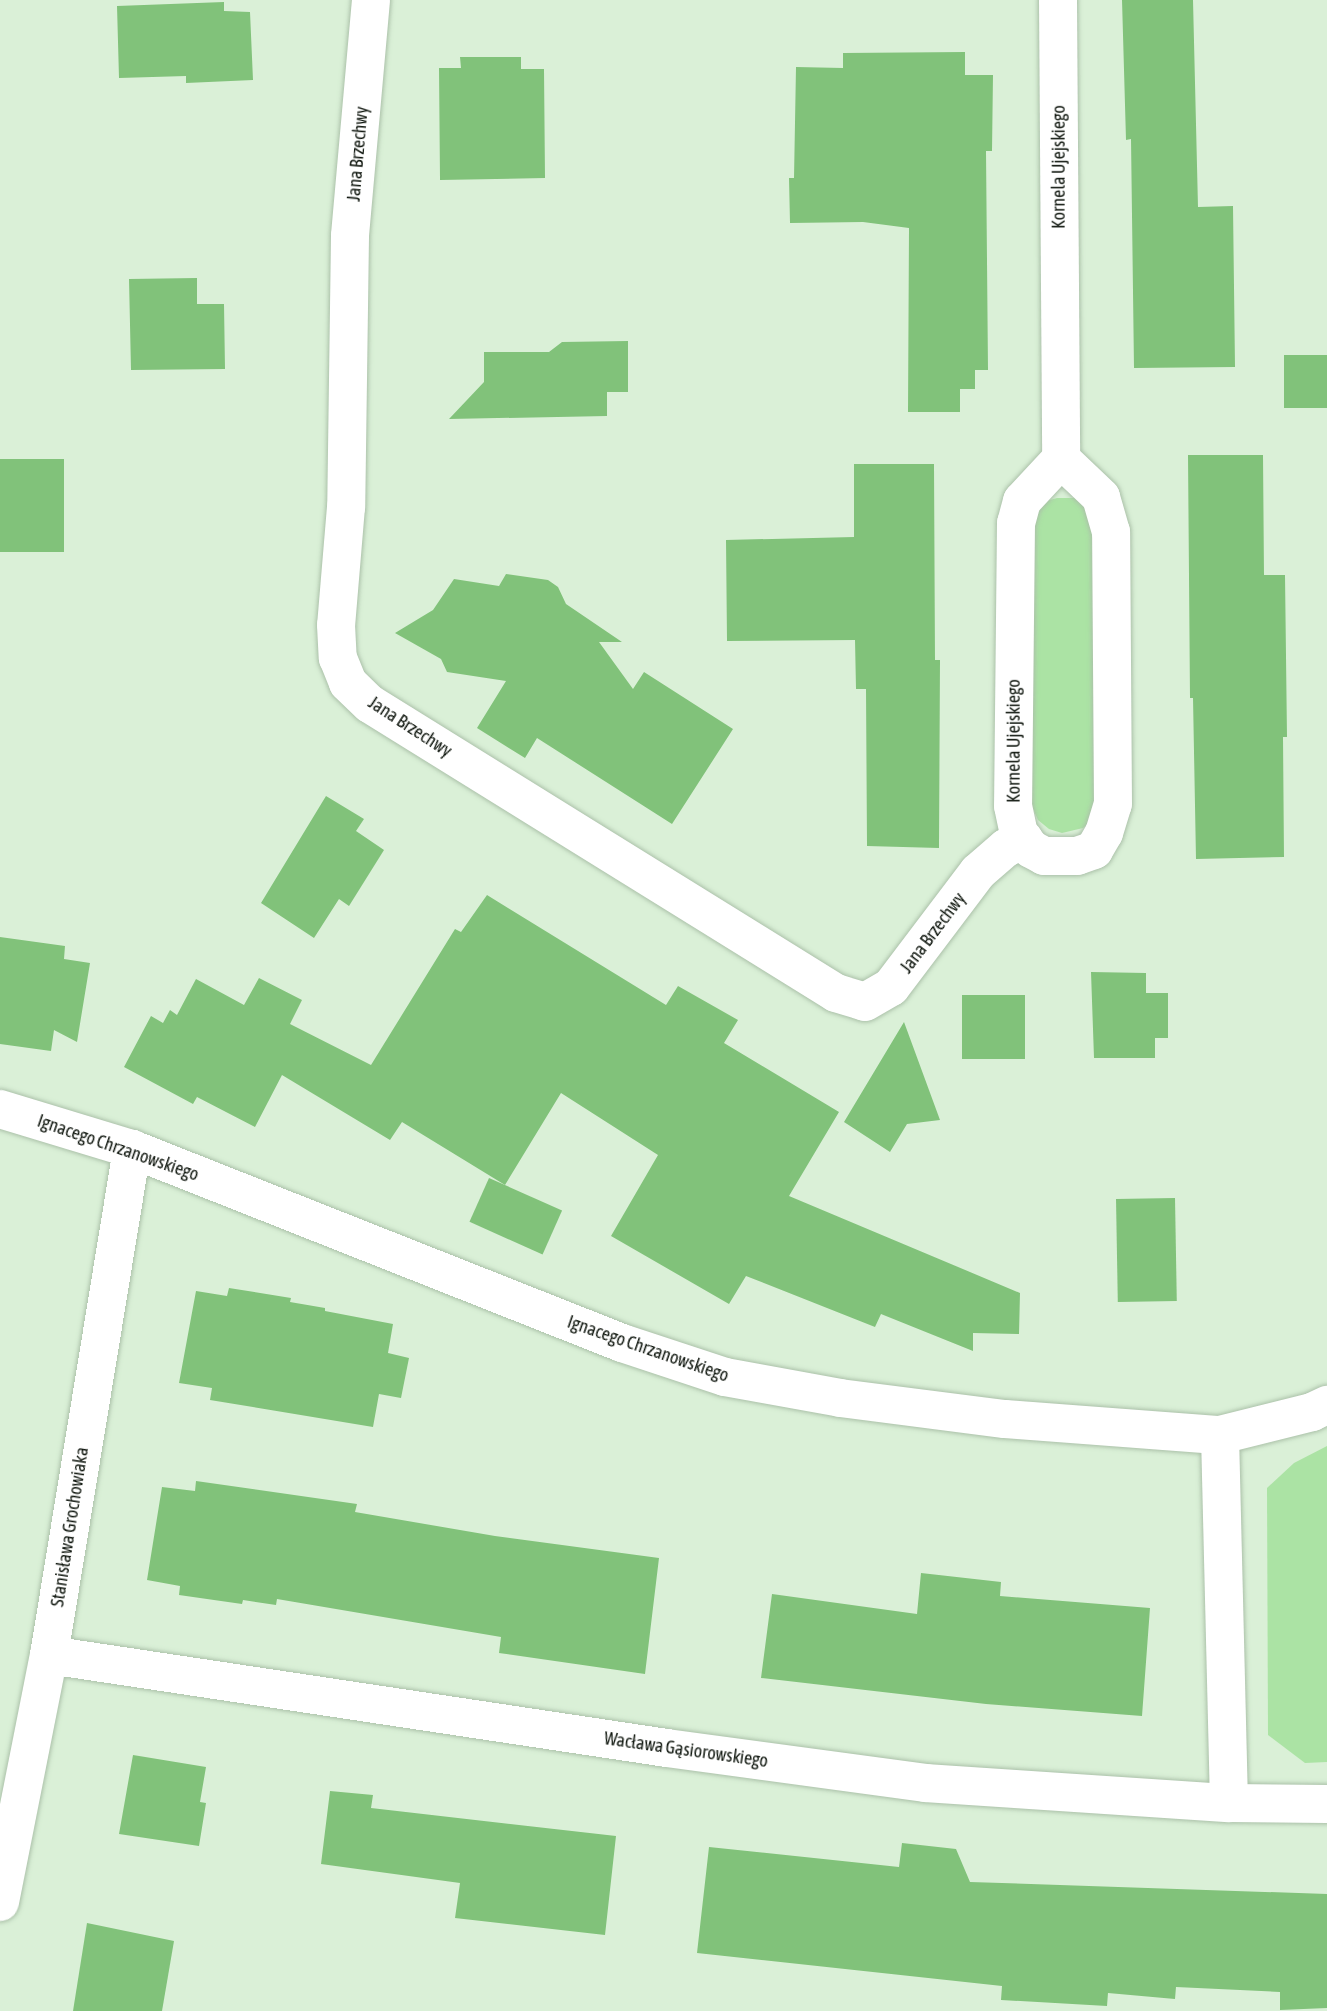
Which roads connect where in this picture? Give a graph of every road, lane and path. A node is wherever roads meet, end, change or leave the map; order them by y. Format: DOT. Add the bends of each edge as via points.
graph roads {
  1 [pos="371,0"];
  2 [pos="1058,0"];
  3 [pos="1061,459"];
  4 [pos="1024,839"];
  5 [pos="0,1109"];
  6 [pos="132,1149"];
  7 [pos="1327,1405"];
  8 [pos="1220,1434"];
  9 [pos="49,1655"];
  10 [pos="1229,1803"];
  11 [pos="1327,1804"];
  12 [pos="0,1902"];
  1 -- 4 [label="street, Jana Brzechwy" via="350,236 346,507 336,625 338,658 348,683 370,704 825,986 865,1002 891,987 978,872"];
  2 -- 3 [label="street, Kornela Ujejskiego"];
  3 -- 4 [label="street, Kornela Ujejskiego" via="1022,501 1016,523 1013,806"];
  3 -- 4 [label="street" via="1101,497 1111,532 1113,804 1094,850 1077,856 1044,856"];
  5 -- 6 [label="street, Ignacego Chrzanowskiego"];
  6 -- 8 [label="street, Ignacego Chrzanowskiego" via="622,1343 725,1377 840,1398 1006,1419"];
  6 -- 9 [label="street, Stanisława Grochowiaka"];
  7 -- 8 [label="street, Ignacego Chrzanowskiego"];
  8 -- 10 [label="street"];
  9 -- 10 [label="street, Wacława Gąsiorowskiego" via="925,1783"];
  9 -- 12 [label="street, Stanisława Grochowiaka"];
  10 -- 11 [label="street, Wacława Gąsiorowskiego"];
}
